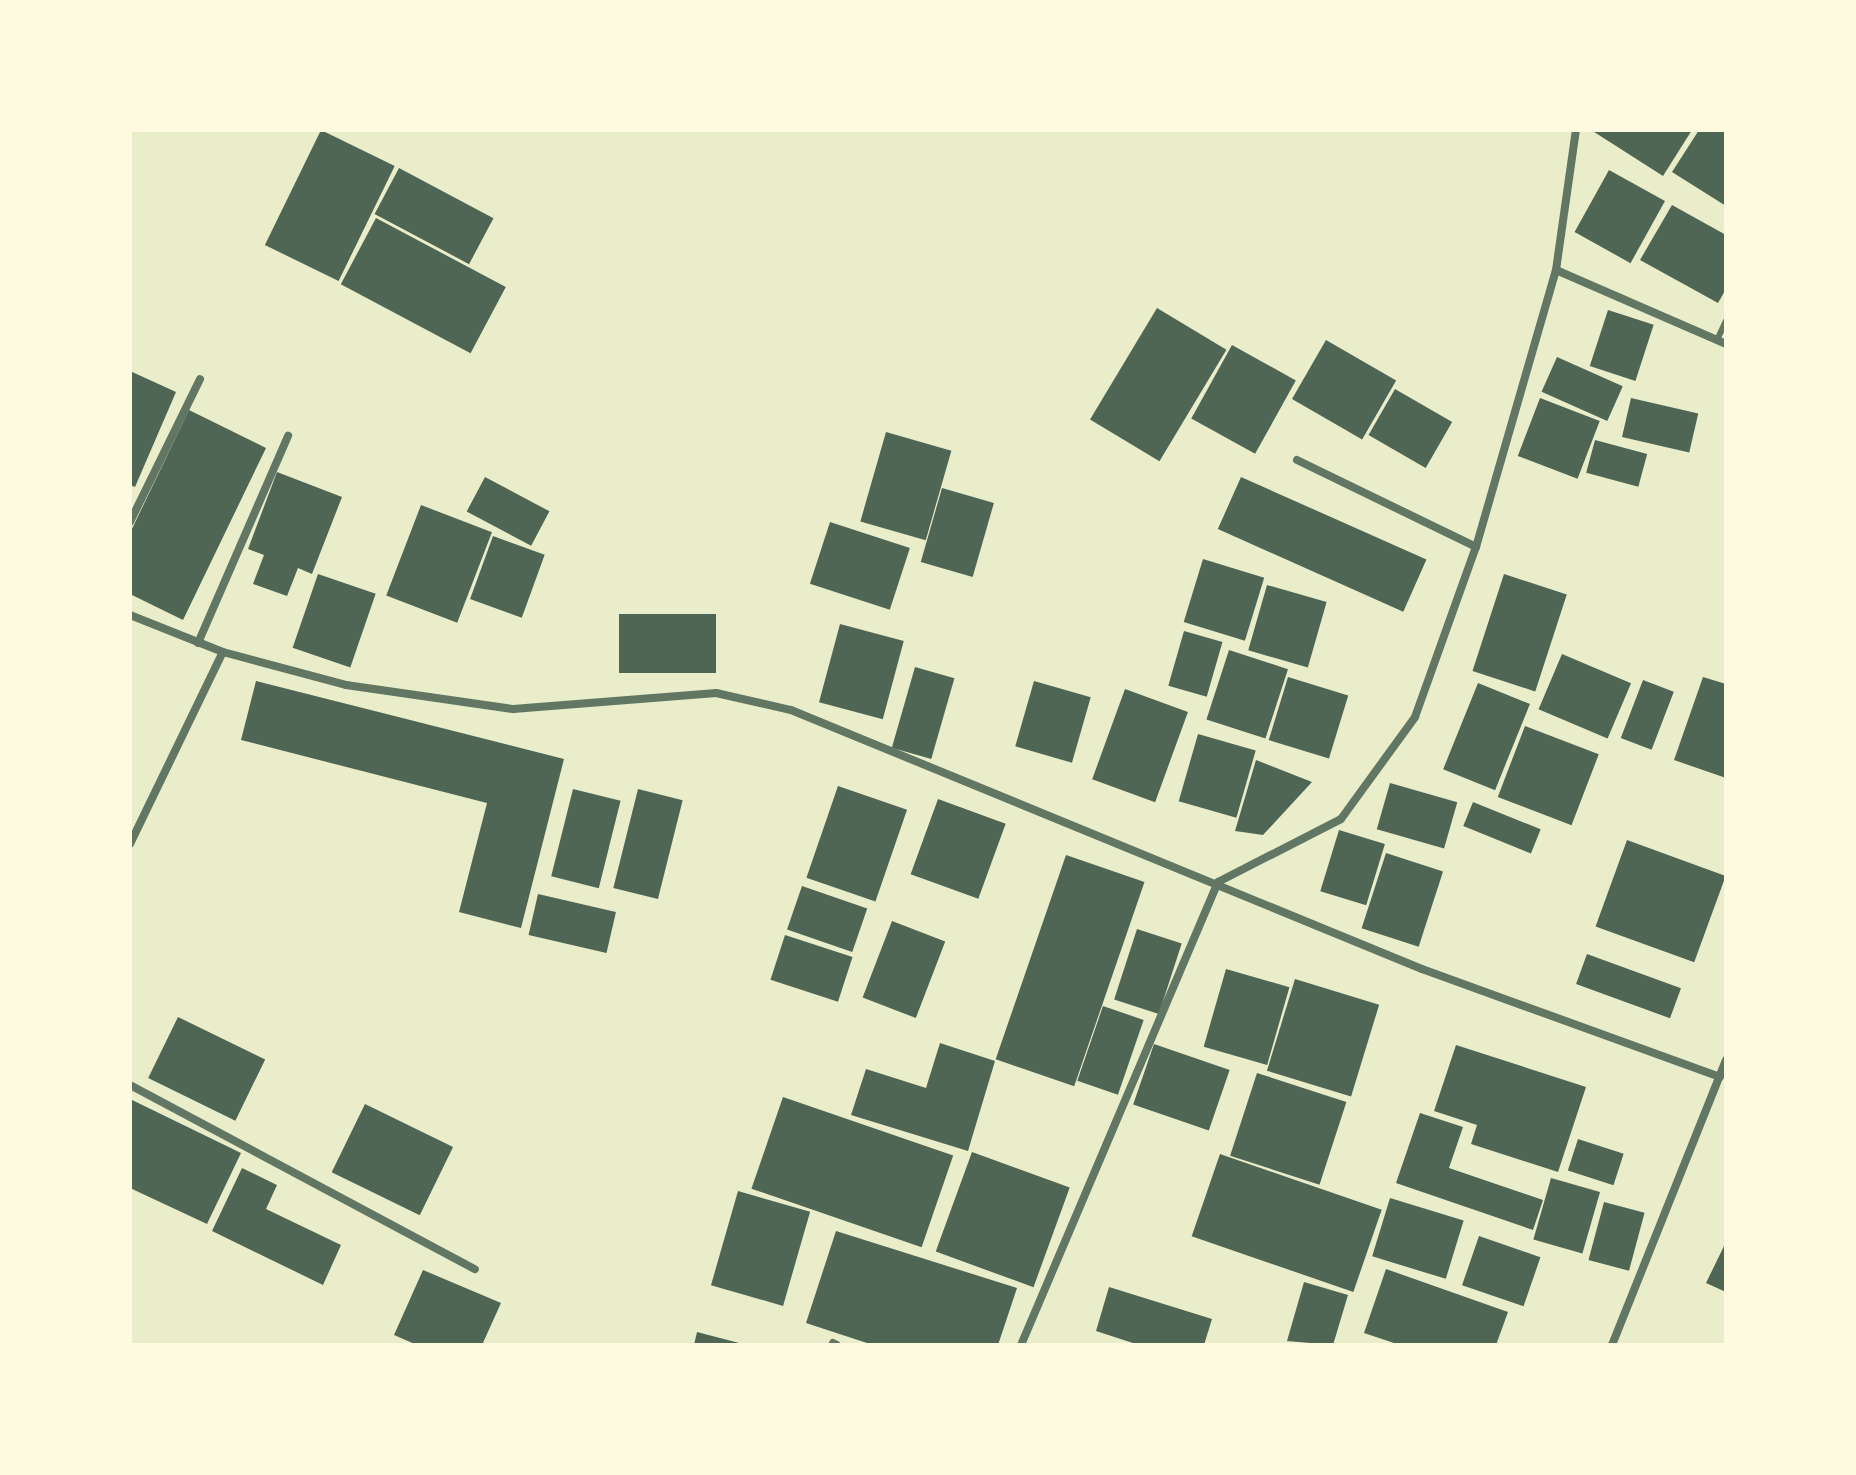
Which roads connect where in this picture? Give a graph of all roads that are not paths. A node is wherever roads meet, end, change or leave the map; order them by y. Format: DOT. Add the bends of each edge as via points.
graph roads {
  1 [pos="1576,130"];
  2 [pos="1556,270"];
  3 [pos="1726,321"];
  4 [pos="1722,342"];
  5 [pos="200,379"];
  6 [pos="288,436"];
  7 [pos="1297,460"];
  8 [pos="130,522"];
  9 [pos="1476,547"];
  10 [pos="130,615"];
  11 [pos="198,643"];
  12 [pos="223,652"];
  13 [pos="130,844"];
  14 [pos="1218,882"];
  15 [pos="1726,1060"];
  16 [pos="1720,1077"];
  17 [pos="130,1085"];
  18 [pos="475,1269"];
  19 [pos="1021,1345"];
  20 [pos="1612,1345"];
  1 -- 2 [label="street"];
  2 -- 4 [label="street"];
  2 -- 9 [label="street"];
  3 -- 4 [label="lane"];
  5 -- 8 [label="street"];
  6 -- 11 [label="street"];
  7 -- 9 [label="street"];
  9 -- 14 [label="street" via="1415,717 1385,766 1341,819"];
  10 -- 11 [label="street"];
  11 -- 12 [label="street"];
  12 -- 13 [label="street"];
  12 -- 14 [label="street" via="346,685 513,709 716,693 791,710"];
  14 -- 16 [label="street" via="1422,969"];
  14 -- 19 [label="street"];
  15 -- 16 [label="street"];
  16 -- 20 [label="street"];
  17 -- 18 [label="street"];
}
